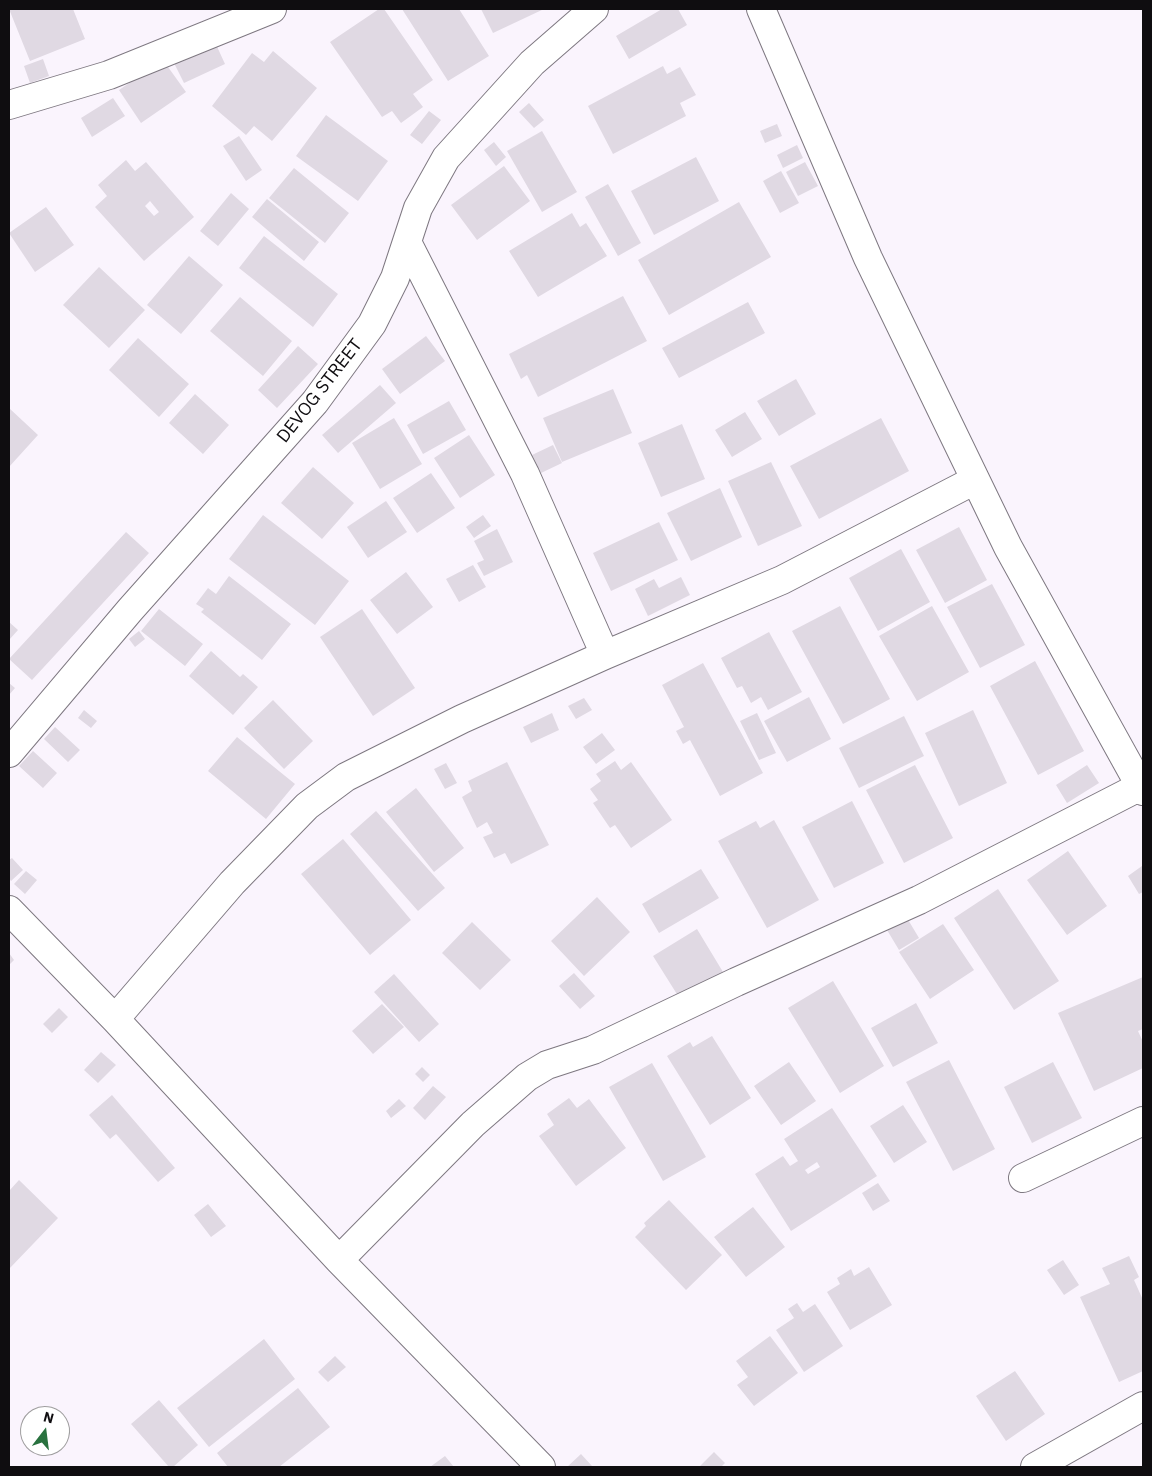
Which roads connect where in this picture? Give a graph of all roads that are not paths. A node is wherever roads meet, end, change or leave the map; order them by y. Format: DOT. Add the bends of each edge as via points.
graph roads {
  1 [pos="272,9"];
  2 [pos="594,9"];
  3 [pos="761,9"];
  4 [pos="9,105"];
  5 [pos="407,242"];
  6 [pos="975,480"];
  7 [pos="605,655"];
  8 [pos="9,753"];
  9 [pos="1142,789"];
  10 [pos="9,910"];
  11 [pos="116,1019"];
  12 [pos="1143,1120"];
  13 [pos="1023,1178"];
  14 [pos="339,1260"];
  15 [pos="1143,1406"];
  16 [pos="541,1467"];
  17 [pos="1035,1467"];
  1 -- 4 [label="street" via="109,75"];
  2 -- 5 [label="street, DEVOG STREET" via="532,63 446,158 418,208"];
  3 -- 6 [label="street" via="868,258"];
  5 -- 7 [label="street" via="525,474"];
  5 -- 8 [label="street, DEVOG STREET" via="395,278 372,324 315,402 130,610"];
  6 -- 7 [label="street" via="782,580"];
  6 -- 9 [label="street" via="1008,547"];
  7 -- 11 [label="street" via="462,718 354,773 306,806 232,883"];
  9 -- 14 [label="street" via="919,900 593,1050 547,1065 527,1077 473,1124"];
  10 -- 11 [label="street"];
  11 -- 14 [label="street"];
  12 -- 13 [label="street"];
  14 -- 16 [label="street"];
  15 -- 17 [label="street"];
}
